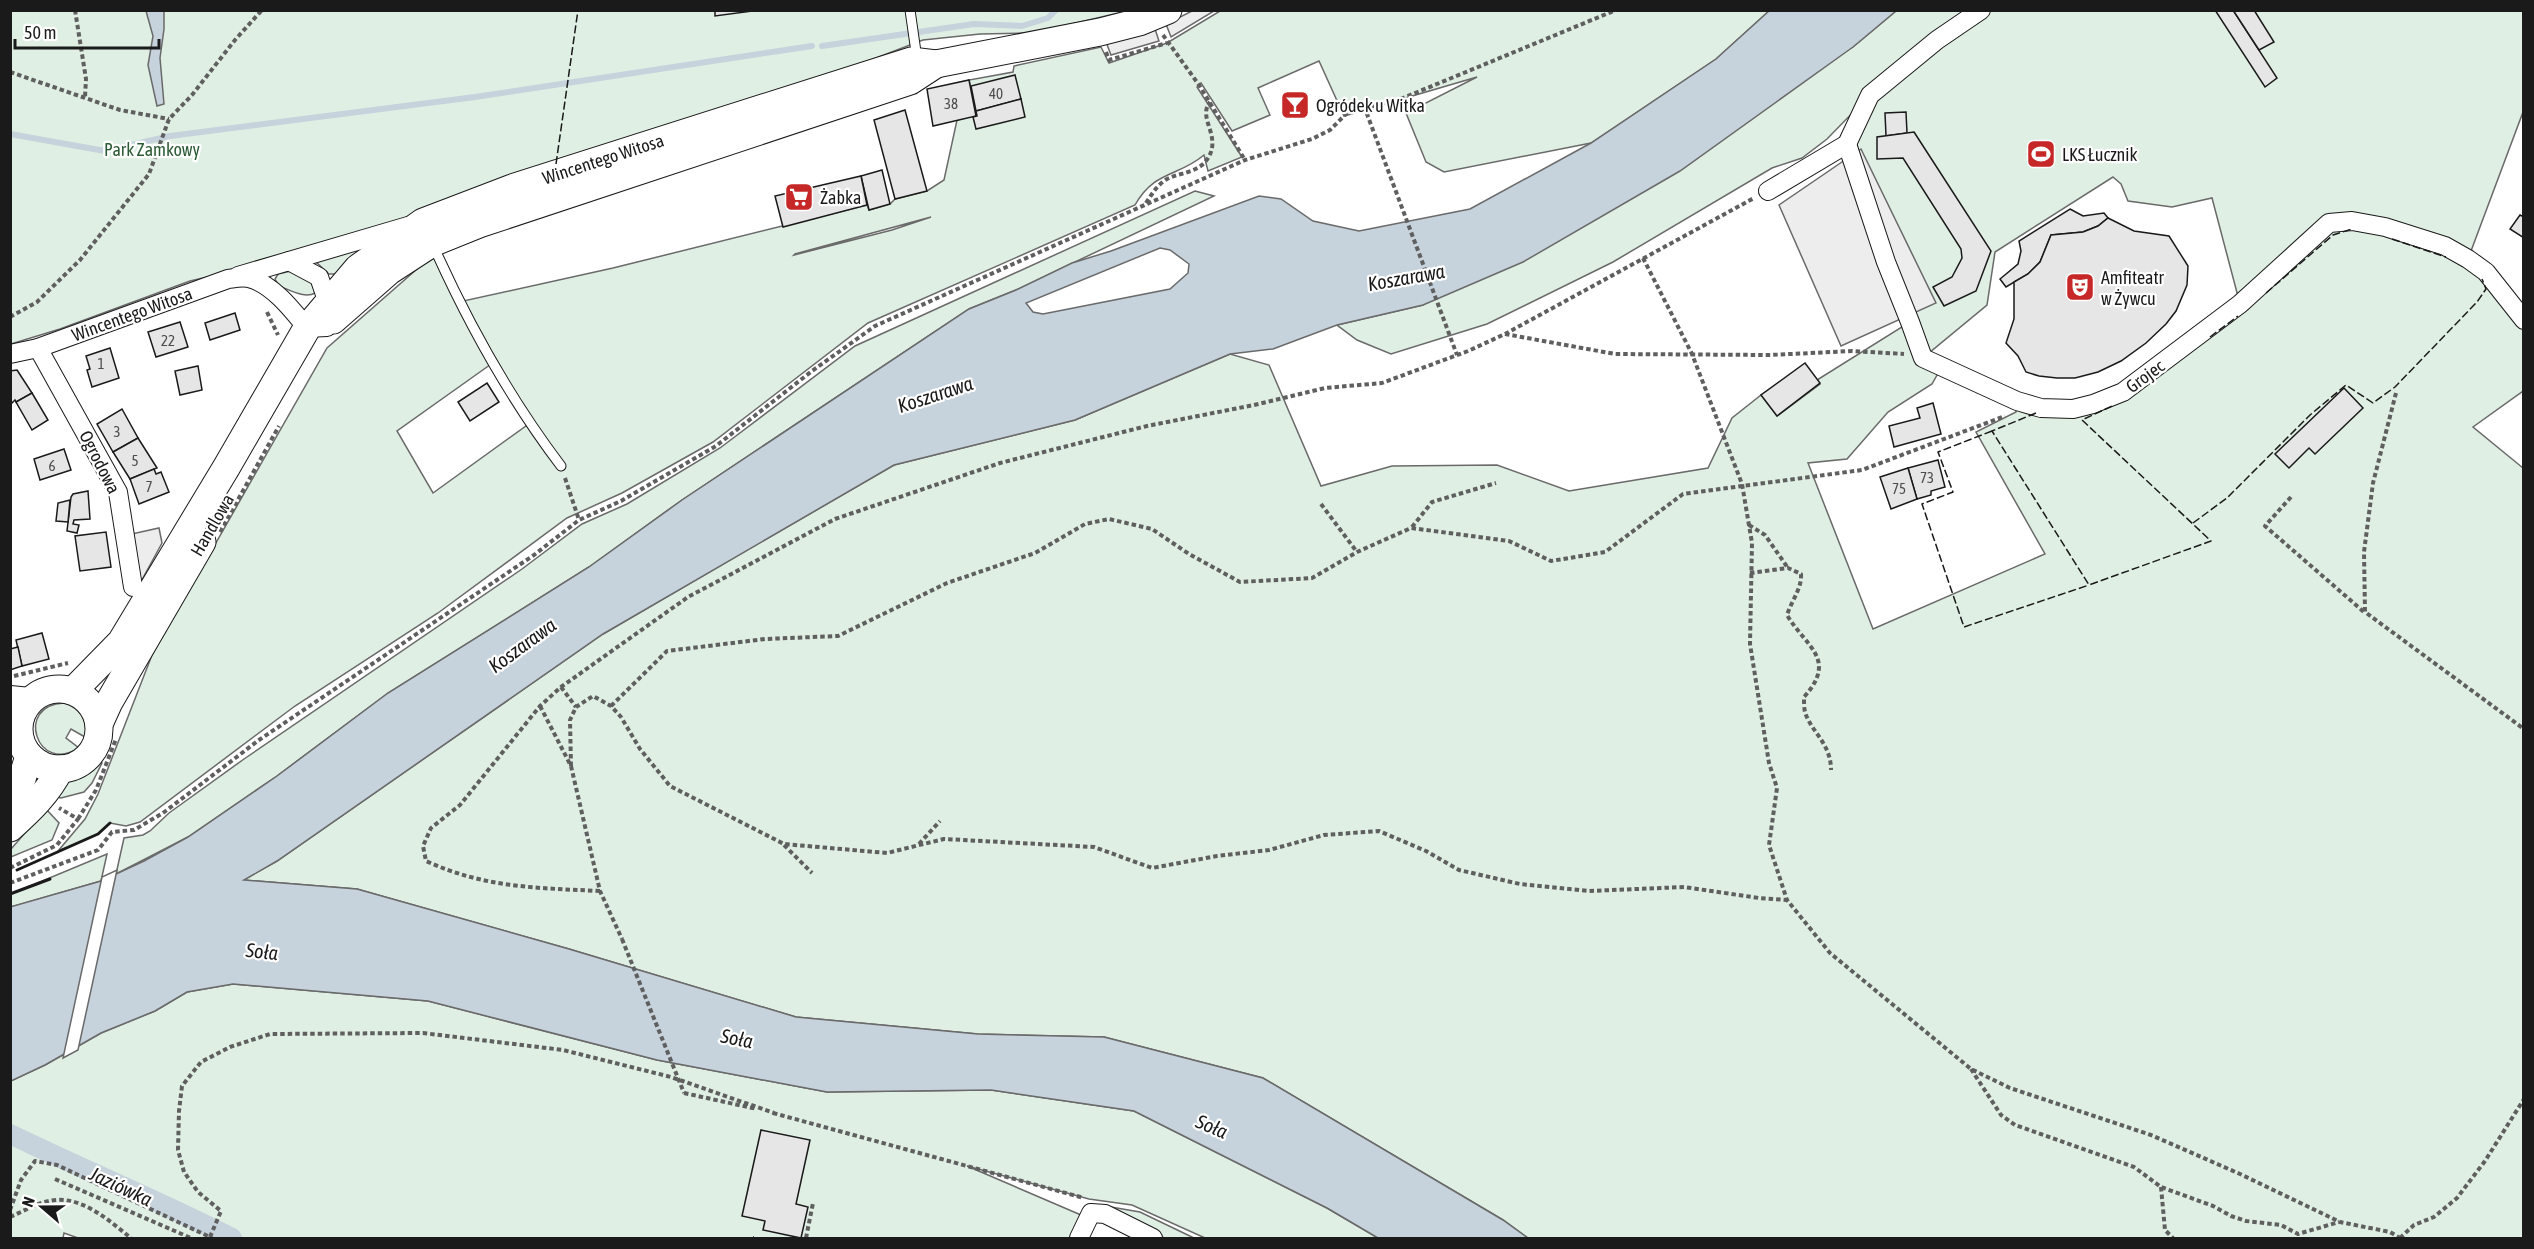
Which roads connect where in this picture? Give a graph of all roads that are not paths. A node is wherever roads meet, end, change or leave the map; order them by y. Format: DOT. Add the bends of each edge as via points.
graph roads {
  1 [pos="910,10"];
  2 [pos="1981,10"];
  3 [pos="1164,19"];
  4 [pos="922,56"];
  5 [pos="1847,144"];
  6 [pos="1768,191"];
  7 [pos="427,232"];
  8 [pos="288,261"];
  9 [pos="228,279"];
  10 [pos="321,319"];
  11 [pos="2523,320"];
  12 [pos="38,348"];
  13 [pos="10,354"];
  14 [pos="561,466"];
  15 [pos="133,587"];
  16 [pos="73,691"];
  17 [pos="20,699"];
  18 [pos="109,729"];
  19 [pos="19,741"];
  20 [pos="60,769"];
  21 [pos="10,818"];
  22 [pos="10,828"];
  23 [pos="1079,1239"];
  24 [pos="1153,1239"];
  1 -- 4 [label="lane"];
  2 -- 5 [label="street" via="1870,95"];
  3 -- 4 [label="main road, Wincentego Witosa" via="1100,32"];
  4 -- 7 [label="main road, Wincentego Witosa" via="910,81 479,224"];
  5 -- 6 [label="street"];
  5 -- 11 [label="street, Grojec" via="1923,358 2041,408 2073,409 2123,392 2240,304 2329,223 2352,221 2385,227 2445,246 2487,272"];
  7 -- 8 [label="street"];
  7 -- 10 [label="main road, Wincentego Witosa" via="358,268"];
  7 -- 14 [label="lane" via="458,302 534,431"];
  8 -- 9 [label="street"];
  8 -- 10 [label="street" via="318,277"];
  9 -- 10 [label="street, Wincentego Witosa" via="252,278 286,304"];
  9 -- 12 [label="street, Wincentego Witosa"];
  10 -- 16 [label="main road, Handlowa" via="121,642"];
  10 -- 18 [label="main road, Handlowa" via="109,702"];
  12 -- 13 [label="street, Wincentego Witosa"];
  12 -- 15 [label="street, Ogrodowa" via="118,492"];
  16 -- 17 [label="main road" via="50,689"];
  16 -- 18 [label="main road" via="91,704"];
  17 -- 19 [label="main road"];
  18 -- 20 [label="main road" via="98,737 85,760"];
  19 -- 20 [label="main road" via="46,767"];
  19 -- 21 [label="main road"];
  20 -- 22 [label="main road" via="40,800"];
  23 -- 24 [label="street" via="1091,1213 1105,1214"];
}
